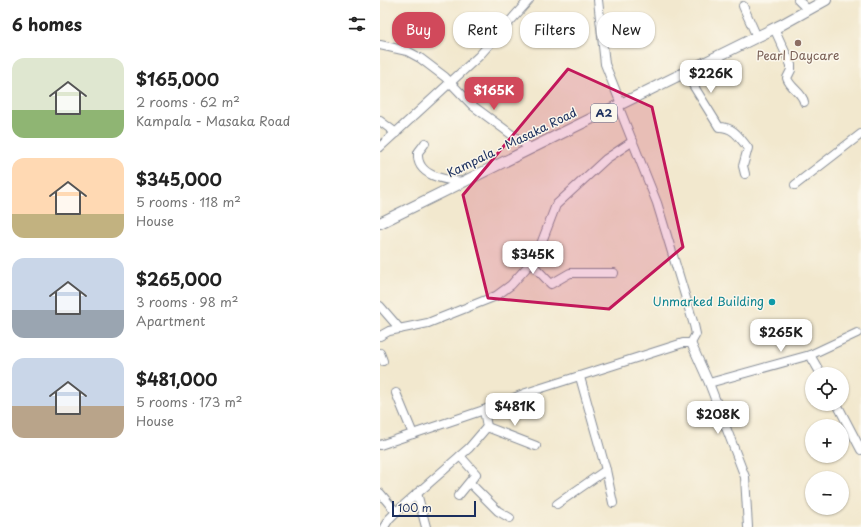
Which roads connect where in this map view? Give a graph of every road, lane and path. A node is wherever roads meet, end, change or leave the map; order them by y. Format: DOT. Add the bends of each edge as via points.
graph roads {
  1 [pos="529,0"];
  2 [pos="598,0"];
  3 [pos="798,0"];
  4 [pos="826,0"];
  5 [pos="743,6"];
  6 [pos="808,10"];
  7 [pos="774,28"];
  8 [pos="757,37"];
  9 [pos="380,45"];
  10 [pos="685,72"];
  11 [pos="450,83"];
  12 [pos="804,102"];
  13 [pos="620,105"];
  14 [pos="380,121"];
  15 [pos="396,133"];
  16 [pos="861,134"];
  17 [pos="633,141"];
  18 [pos="425,143"];
  19 [pos="380,147"];
  20 [pos="530,148"];
  21 [pos="746,174"];
  22 [pos="463,182"];
  23 [pos="795,185"];
  24 [pos="380,223"];
  25 [pos="531,263"];
  26 [pos="614,273"];
  27 [pos="380,306"];
  28 [pos="400,329"];
  29 [pos="857,333"];
  30 [pos="380,336"];
  31 [pos="690,343"];
  32 [pos="810,355"];
  33 [pos="817,367"];
  34 [pos="580,377"];
  35 [pos="709,383"];
  36 [pos="396,394"];
  37 [pos="484,410"];
  38 [pos="841,411"];
  39 [pos="487,427"];
  40 [pos="413,434"];
  41 [pos="380,445"];
  42 [pos="536,446"];
  43 [pos="861,450"];
  44 [pos="460,456"];
  45 [pos="606,470"];
  46 [pos="470,483"];
  47 [pos="380,493"];
  48 [pos="417,493"];
  49 [pos="458,496"];
  50 [pos="613,503"];
  51 [pos="557,504"];
  52 [pos="396,512"];
  53 [pos="510,518"];
  54 [pos="384,527"];
  55 [pos="426,527"];
  56 [pos="748,527"];
  1 -- 11 [label="street" via="480,56"];
  2 -- 13 [label="street" via="605,64"];
  3 -- 6 [label="street"];
  4 -- 6 [label="main road, Kampala - Masaka Road / A2"];
  5 -- 8 [label="street"];
  6 -- 7 [label="main road, Kampala - Masaka Road / A2"];
  7 -- 8 [label="main road, Kampala - Masaka Road / A2"];
  7 -- 12 [label="street" via="791,65 788,82 804,98"];
  8 -- 10 [label="main road, Kampala - Masaka Road / A2"];
  9 -- 11 [label="street" via="407,51"];
  10 -- 13 [label="main road, Kampala - Masaka Road / A2"];
  10 -- 21 [label="street" via="719,126 729,127 735,131 748,148 743,166"];
  11 -- 15 [label="street"];
  11 -- 20 [label="street" via="473,106"];
  13 -- 17 [label="street"];
  13 -- 20 [label="main road, Kampala - Masaka Road / A2"];
  14 -- 15 [label="street"];
  15 -- 19 [label="street"];
  16 -- 23 [label="street"];
  17 -- 25 [label="street" via="606,159 556,205 536,257"];
  17 -- 31 [label="street" via="657,203 694,325 696,334"];
  18 -- 22 [label="street" via="418,156 422,167 431,175"];
  20 -- 22 [label="main road, Kampala - Masaka Road / A2"];
  22 -- 24 [label="main road, Kampala - Masaka Road / A2"];
  25 -- 26 [label="street" via="551,284 570,273"];
  25 -- 28 [label="street" via="511,285 496,296 428,323"];
  27 -- 28 [label="street"];
  28 -- 30 [label="street" via="388,331"];
  29 -- 32 [label="street"];
  31 -- 34 [label="street" via="683,343"];
  31 -- 35 [label="street"];
  32 -- 33 [label="street"];
  32 -- 35 [label="street"];
  34 -- 37 [label="street" via="512,398"];
  34 -- 45 [label="street"];
  35 -- 56 [label="street" via="745,477"];
  36 -- 40 [label="street"];
  37 -- 39 [label="street"];
  37 -- 40 [label="street"];
  38 -- 43 [label="street"];
  39 -- 42 [label="street"];
  39 -- 44 [label="street"];
  40 -- 41 [label="street"];
  44 -- 46 [label="street" via="476,474"];
  44 -- 48 [label="street"];
  45 -- 50 [label="street"];
  45 -- 51 [label="street"];
  46 -- 49 [label="street"];
  46 -- 53 [label="street" via="498,511"];
  47 -- 52 [label="street"];
  48 -- 52 [label="street"];
  48 -- 55 [label="street"];
  52 -- 54 [label="street"];
}
